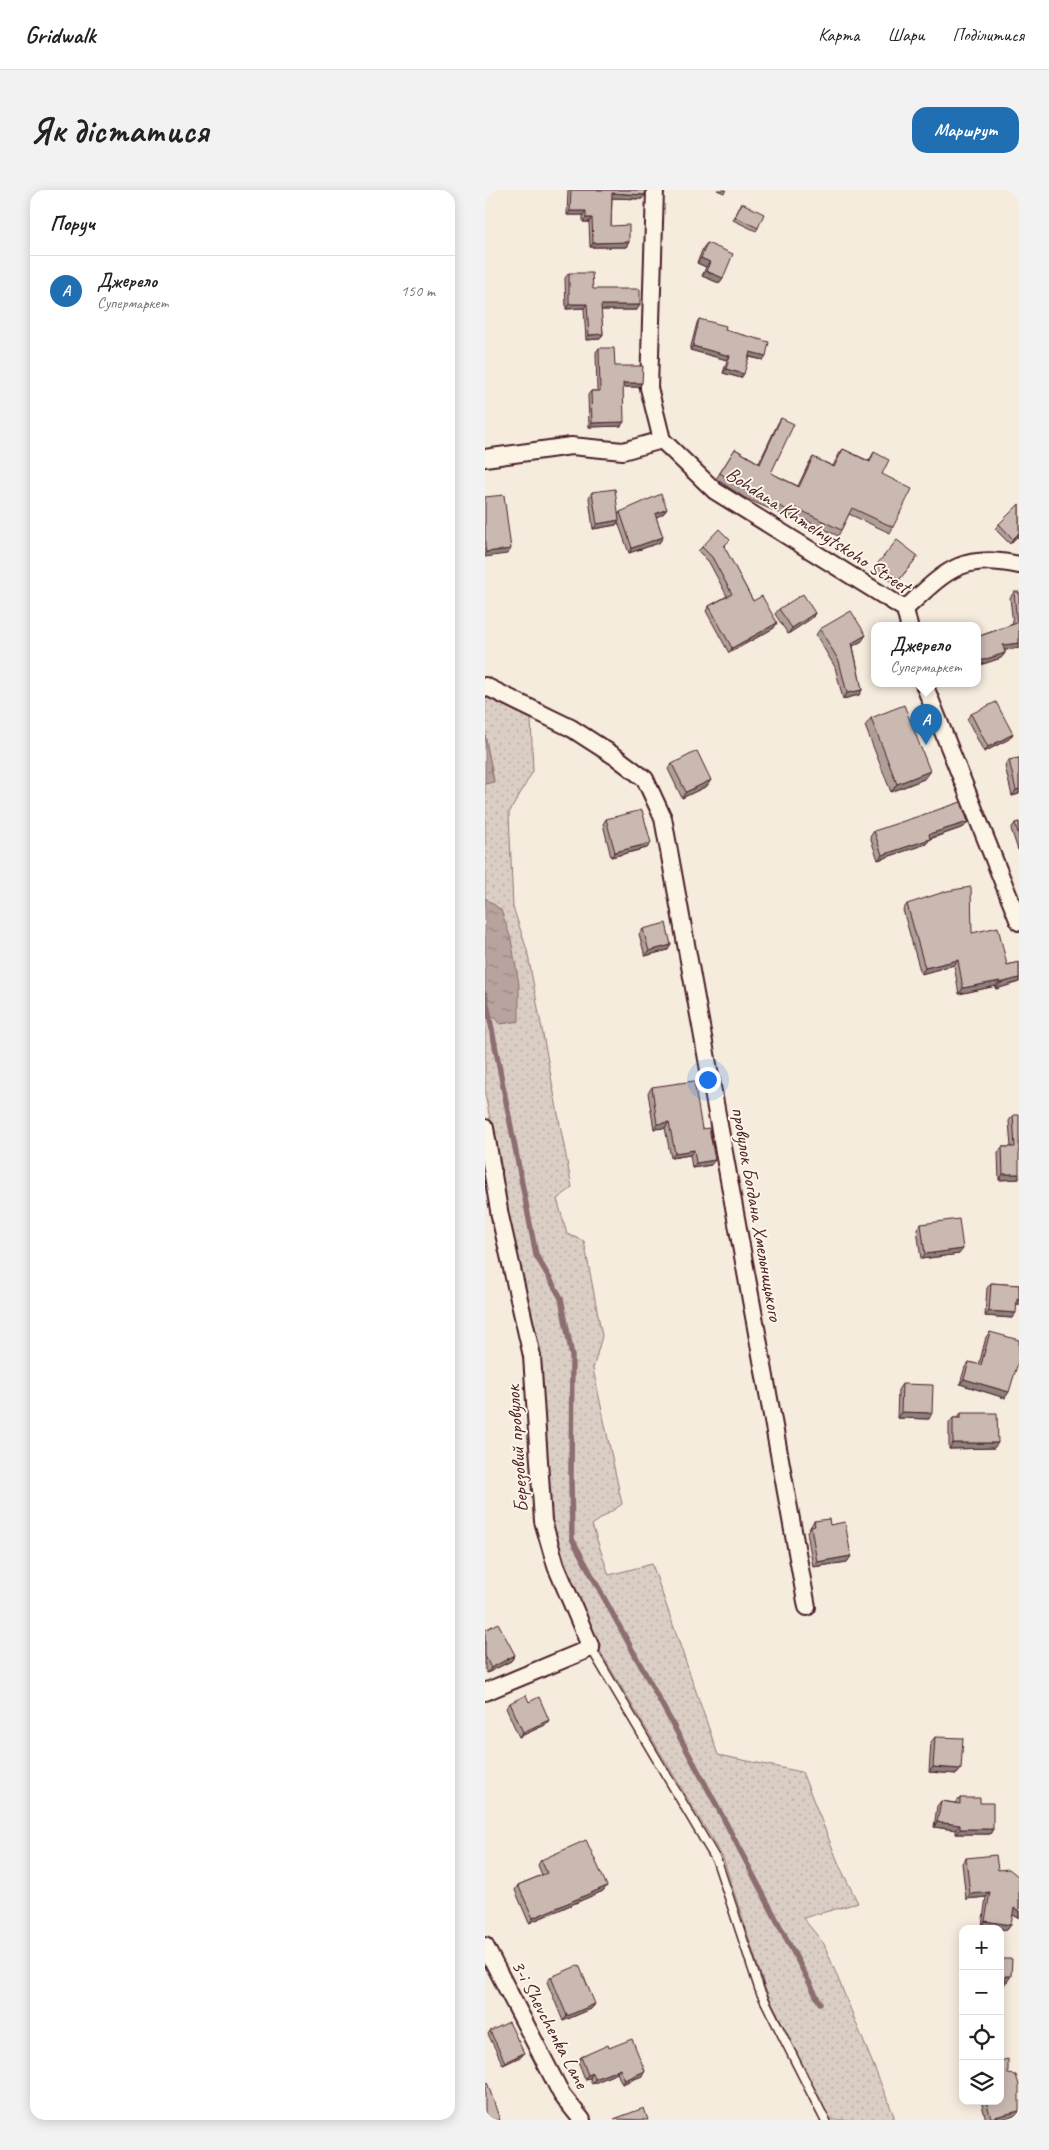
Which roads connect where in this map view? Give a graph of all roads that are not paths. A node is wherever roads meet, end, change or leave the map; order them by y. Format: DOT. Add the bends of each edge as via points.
graph roads {
  1 [pos="655,190"];
  2 [pos="662,440"];
  3 [pos="485,458"];
  4 [pos="1019,564"];
  5 [pos="905,609"];
  6 [pos="908,622"];
  7 [pos="485,686"];
  8 [pos="925,687"];
  9 [pos="1019,922"];
  10 [pos="485,1128"];
  11 [pos="807,1607"];
  12 [pos="591,1648"];
  13 [pos="485,1692"];
  14 [pos="485,1946"];
  15 [pos="582,2120"];
  16 [pos="825,2120"];
  1 -- 2 [label="street" via="649,388"];
  2 -- 3 [label="street" via="623,452 571,446"];
  2 -- 5 [label="street, Bohdana Khmelnytskoho Street" via="715,491"];
  4 -- 5 [label="street" via="978,560 960,565 943,574"];
  5 -- 6 [label="street, Bohdana Khmelnytskoho Street"];
  7 -- 11 [label="street, провулок Богдана Хмельницького" via="571,728 616,757 645,779 663,818"];
  8 -- 9 [label="street"];
  10 -- 12 [label="street, Березовий провулок" via="500,1216 532,1356 543,1521 556,1566"];
  12 -- 13 [label="street"];
  12 -- 16 [label="lane" via="717,1861 760,1991"];
  14 -- 15 [label="street, 3-i Shevchenka Lane" via="562,2095"];
}
